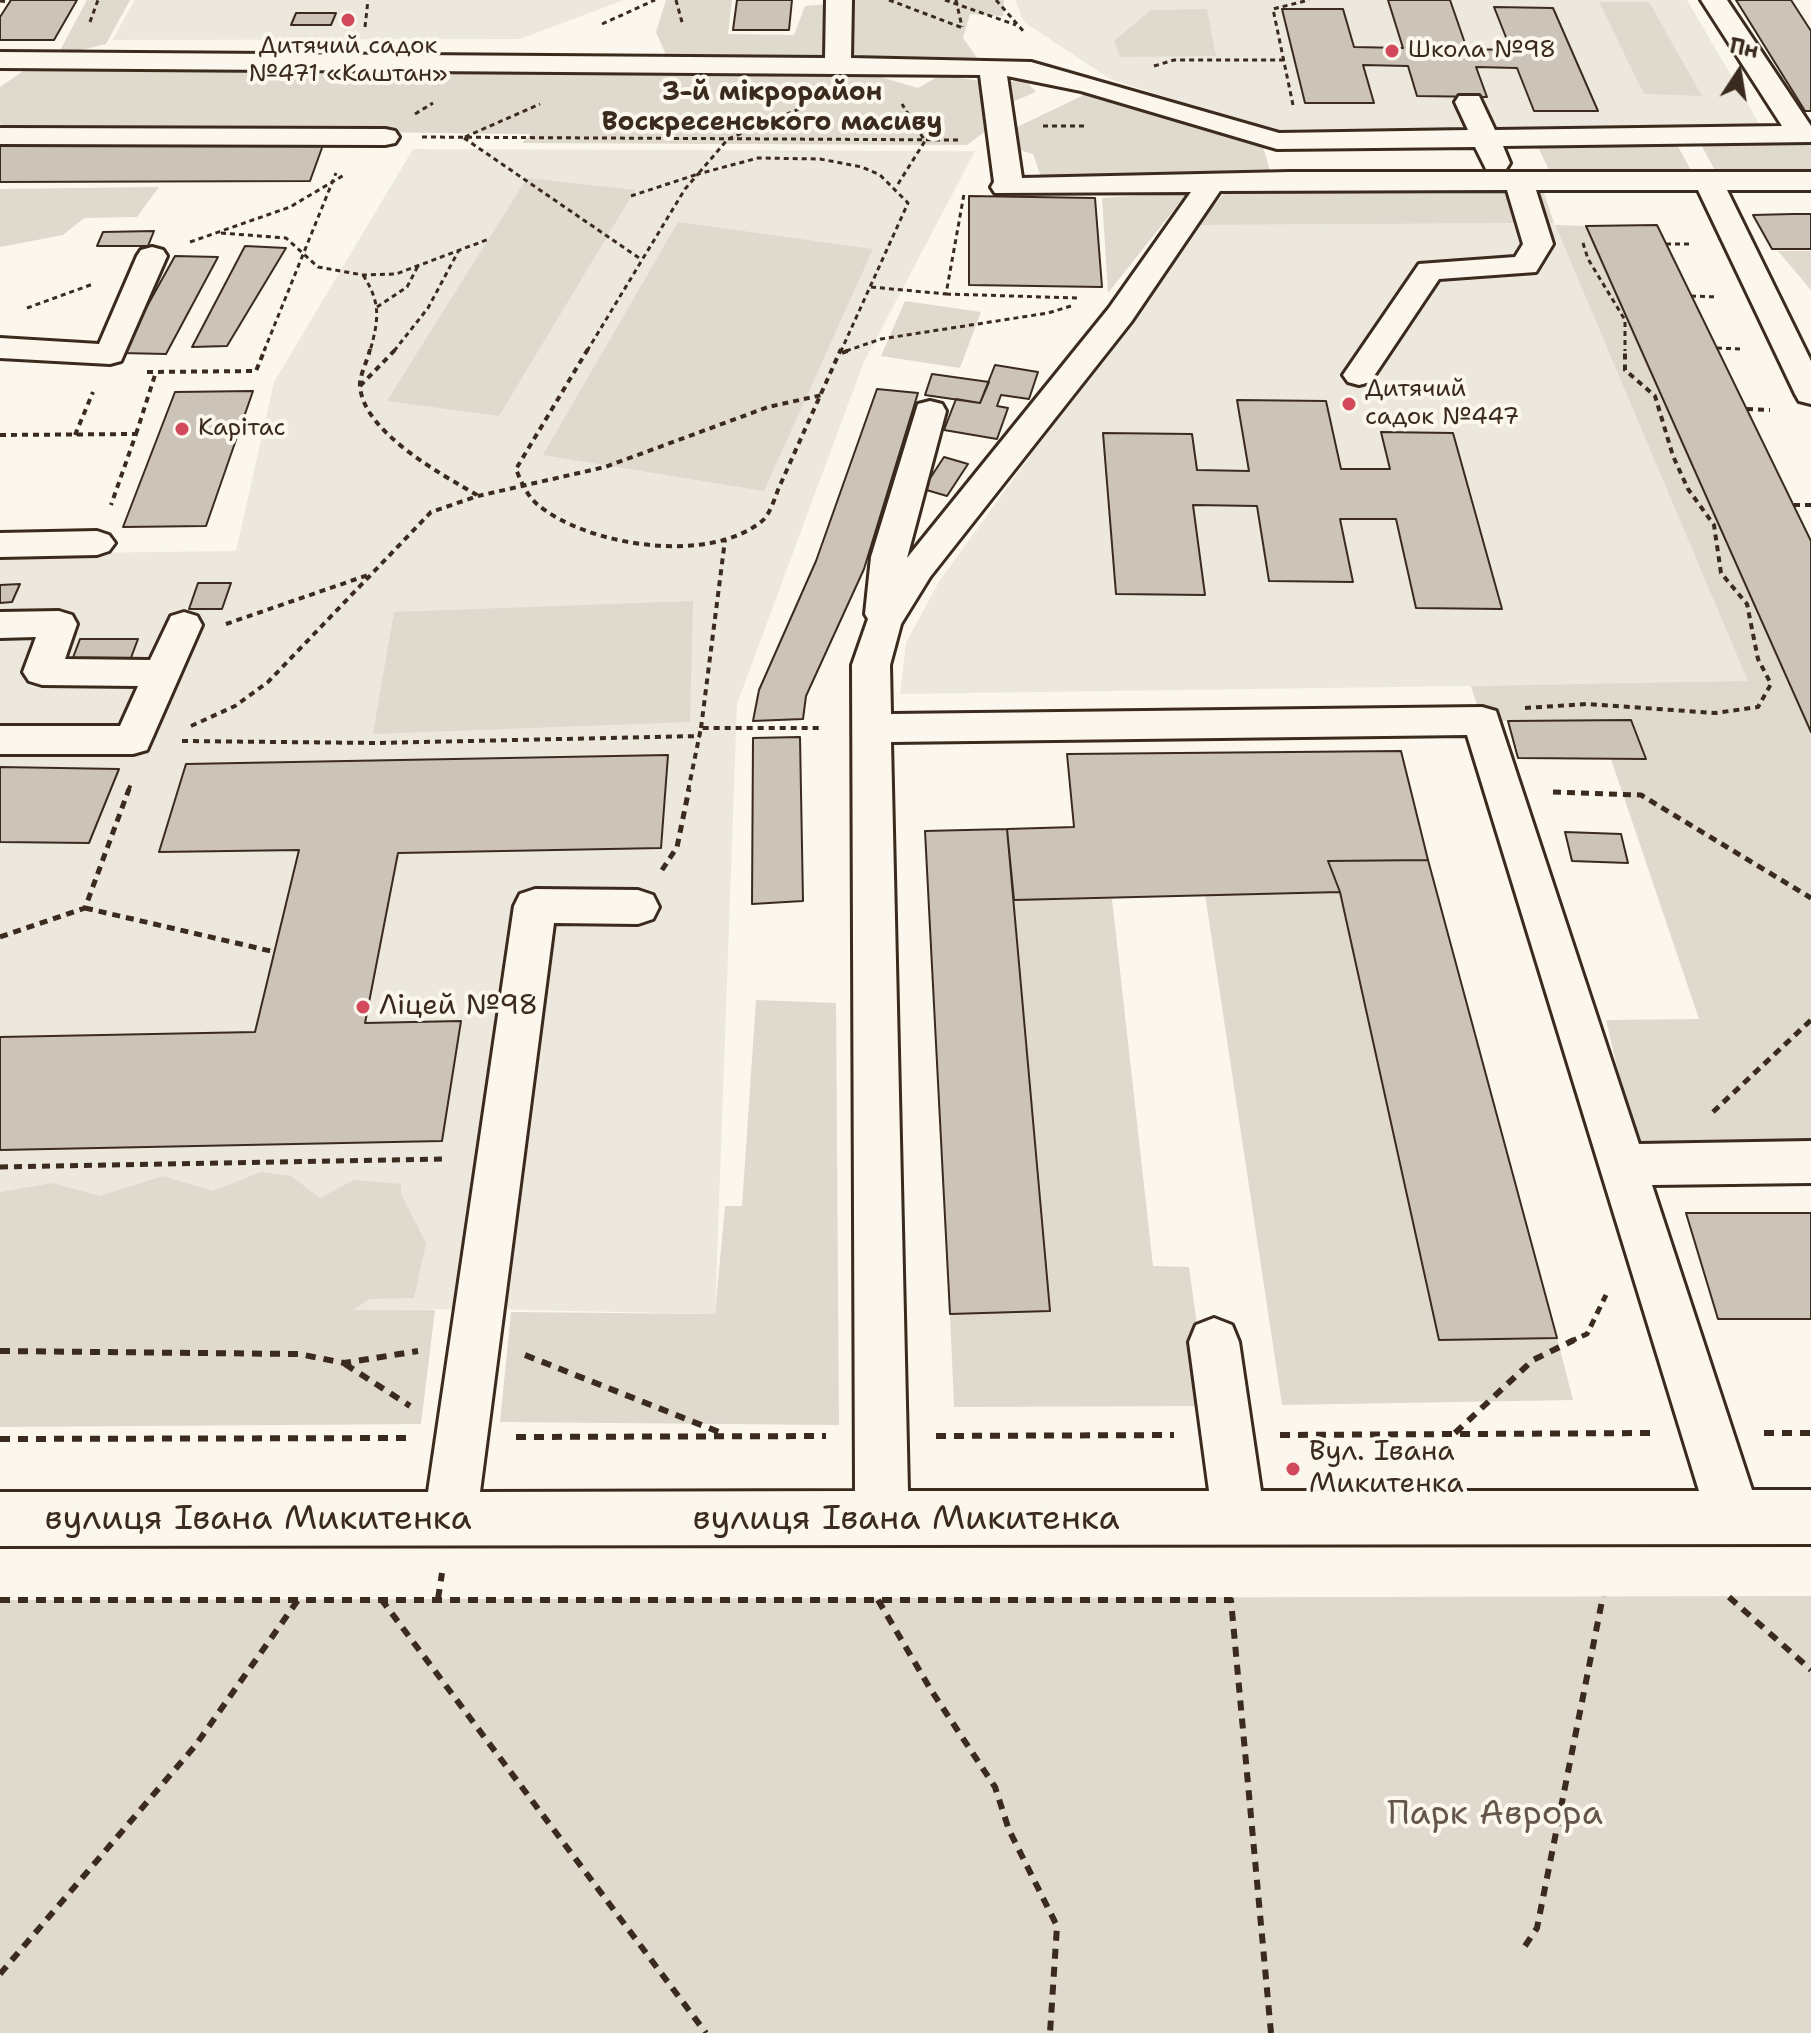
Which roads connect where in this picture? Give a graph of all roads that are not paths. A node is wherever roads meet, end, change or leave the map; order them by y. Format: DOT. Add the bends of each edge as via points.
graph roads {
  1 [pos="839,0"];
  2 [pos="1714,0"];
  3 [pos="0,60"];
  4 [pos="838,63"];
  5 [pos="992,67"];
  6 [pos="1469,102"];
  7 [pos="1806,134"];
  8 [pos="0,136"];
  9 [pos="385,137"];
  10 [pos="1487,139"];
  11 [pos="1277,141"];
  12 [pos="1511,180"];
  13 [pos="1289,181"];
  14 [pos="1777,181"];
  15 [pos="1811,181"];
  16 [pos="1211,183"];
  17 [pos="1709,183"];
  18 [pos="1793,214"];
  19 [pos="152,256"];
  20 [pos="0,348"];
  21 [pos="1359,375"];
  22 [pos="1811,394"];
  23 [pos="930,411"];
  24 [pos="97,543"];
  25 [pos="0,545"];
  26 [pos="0,625"];
  27 [pos="882,630"];
  28 [pos="872,728"];
  29 [pos="0,740"];
  30 [pos="638,907"];
  31 [pos="1811,1162"];
  32 [pos="1640,1164"];
  33 [pos="1214,1342"];
  34 [pos="1734,1517"];
  35 [pos="1811,1517"];
  36 [pos="0,1519"];
  37 [pos="450,1520"];
  38 [pos="882,1520"];
  39 [pos="1239,1520"];
  1 -- 4 [label="street"];
  2 -- 7 [label="street"];
  3 -- 4 [label="street"];
  4 -- 5 [label="street"];
  5 -- 11 [label="street" via="1031,70 1091,85"];
  5 -- 16 [label="street" via="1007,187"];
  6 -- 10 [label="street"];
  7 -- 10 [label="street"];
  8 -- 9 [label="street"];
  10 -- 11 [label="street"];
  10 -- 12 [label="street"];
  11 -- 13 [label="street"];
  12 -- 13 [label="street"];
  12 -- 17 [label="street"];
  12 -- 21 [label="street" via="1538,244 1525,266 1430,270"];
  13 -- 16 [label="street"];
  14 -- 15 [label="street"];
  14 -- 17 [label="street"];
  14 -- 18 [label="street"];
  16 -- 27 [label="street" via="1129,300 917,569"];
  17 -- 22 [label="street"];
  19 -- 20 [label="street" via="110,354"];
  23 -- 27 [label="street" via="889,557"];
  24 -- 25 [label="street"];
  26 -- 29 [label="street" via="59,624 42,672 175,646 144,750"];
  27 -- 28 [label="street" via="871,665"];
  28 -- 32 [label="street" via="1482,721"];
  28 -- 38 [label="street"];
  30 -- 37 [label="street" via="535,906"];
  31 -- 32 [label="street"];
  32 -- 34 [label="street" via="1637,1211"];
  33 -- 39 [label="street"];
  34 -- 35 [label="street, вулиця Івана Микитенка"];
  34 -- 39 [label="street, вулиця Івана Микитенка"];
  36 -- 37 [label="street, вулиця Івана Микитенка"];
  37 -- 38 [label="street, вулиця Івана Микитенка"];
  38 -- 39 [label="street, вулиця Івана Микитенка"];
}
